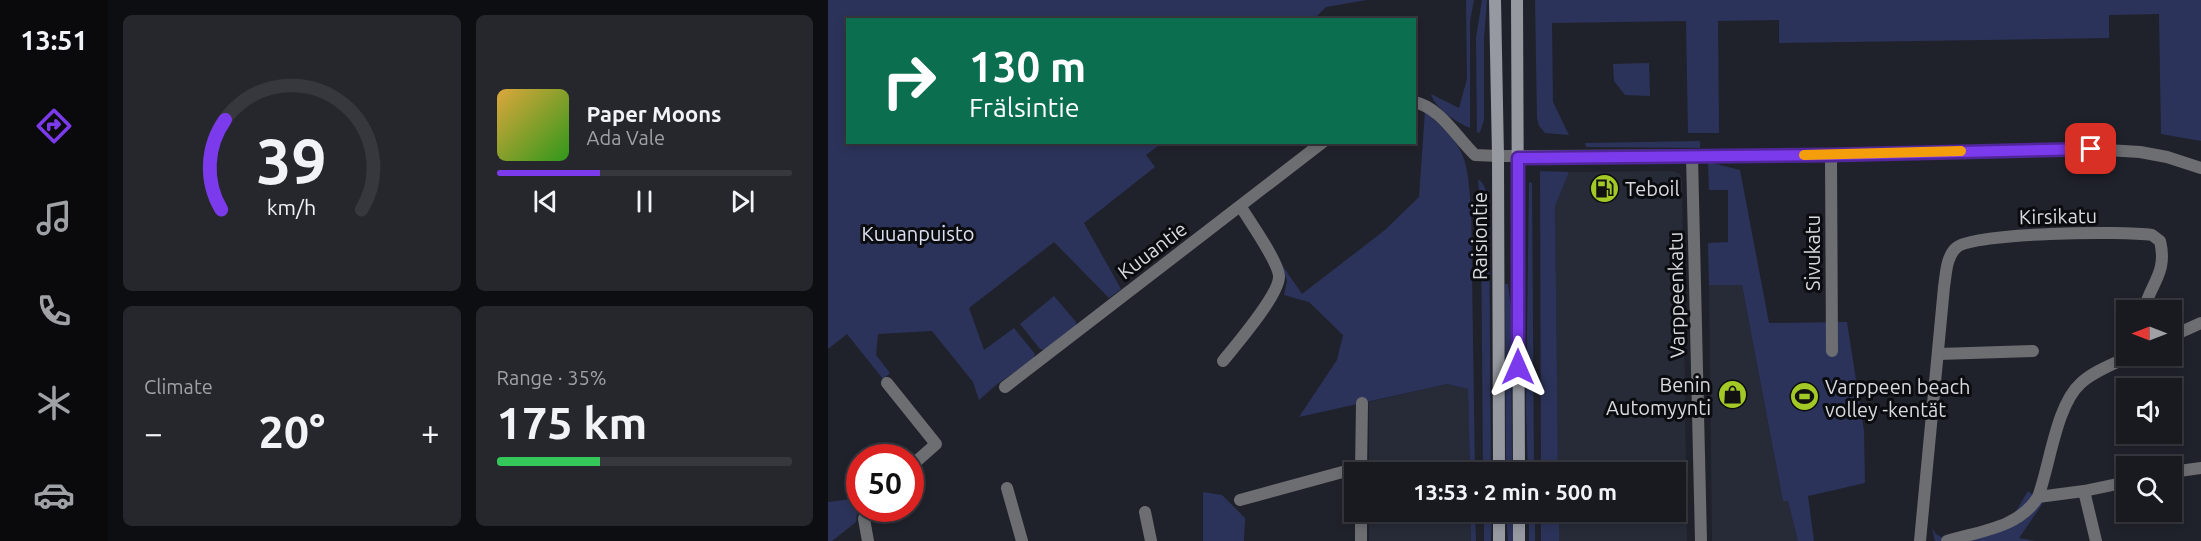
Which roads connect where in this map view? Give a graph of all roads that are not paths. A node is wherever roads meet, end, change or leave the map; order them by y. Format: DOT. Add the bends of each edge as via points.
graph roads {
  1 [pos="1495,0"];
  2 [pos="1517,0"];
  3 [pos="1416,102"];
  4 [pos="1320,144"];
  5 [pos="1831,155"];
  6 [pos="1498,156"];
  7 [pos="1692,156"];
  8 [pos="1518,158"];
  9 [pos="2201,168"];
  10 [pos="1241,207"];
  11 [pos="2149,300"];
  12 [pos="2201,323"];
  13 [pos="2182,332"];
  14 [pos="1832,351"];
  15 [pos="2033,351"];
  16 [pos="1938,354"];
  17 [pos="1223,362"];
  18 [pos="2116,363"];
  19 [pos="887,383"];
  20 [pos="1005,387"];
  21 [pos="1362,403"];
  22 [pos="924,455"];
  23 [pos="1361,462"];
  24 [pos="1499,462"];
  25 [pos="1519,462"];
  26 [pos="2201,468"];
  27 [pos="2182,471"];
  28 [pos="1344,474"];
  29 [pos="2116,484"];
  30 [pos="1007,488"];
  31 [pos="2084,491"];
  32 [pos="2038,497"];
  33 [pos="1240,500"];
  34 [pos="1145,512"];
  35 [pos="865,522"];
  36 [pos="1361,522"];
  37 [pos="1499,522"];
  38 [pos="1519,522"];
  39 [pos="868,541"];
  40 [pos="1022,541"];
  41 [pos="1152,541"];
  42 [pos="1361,541"];
  43 [pos="1499,541"];
  44 [pos="1519,541"];
  45 [pos="1701,541"];
  46 [pos="1920,541"];
  47 [pos="1947,541"];
  48 [pos="2096,541"];
  1 -- 6 [label="main road, Raisiontie"];
  2 -- 8 [label="main road, Raisiontie"];
  3 -- 6 [label="street" via="1434,111 1475,155"];
  4 -- 10 [label="street, Kuuantie"];
  5 -- 7 [label="street"];
  5 -- 9 [label="street" via="2091,149 2140,152"];
  5 -- 14 [label="street, Sivukatu"];
  6 -- 8 [label="street"];
  6 -- 24 [label="main road, Raisiontie"];
  7 -- 8 [label="street"];
  7 -- 45 [label="street, Varppeenkatu"];
  8 -- 25 [label="main road, Raisiontie"];
  10 -- 17 [label="street" via="1276,266 1279,278 1275,292"];
  10 -- 20 [label="street, Kuuantie"];
  11 -- 16 [label="street, Kirsikatu" via="2158,280 2163,251 2160,241 2152,235 2044,235 1967,242 1956,247 1949,258"];
  12 -- 13 [label="street"];
  15 -- 16 [label="street"];
  16 -- 46 [label="street"];
  18 -- 32 [label="street" via="2081,383 2071,394"];
  19 -- 22 [label="street" via="936,444"];
  21 -- 23 [label="street"];
  26 -- 27 [label="street"];
  28 -- 33 [label="street"];
  29 -- 31 [label="street"];
  30 -- 40 [label="street"];
  31 -- 32 [label="street"];
  31 -- 48 [label="street"];
  32 -- 47 [label="street" via="2031,508 2012,522"];
  34 -- 41 [label="street"];
  35 -- 39 [label="street"];
  36 -- 42 [label="street"];
  37 -- 43 [label="main road"];
  38 -- 44 [label="main road"];
}
